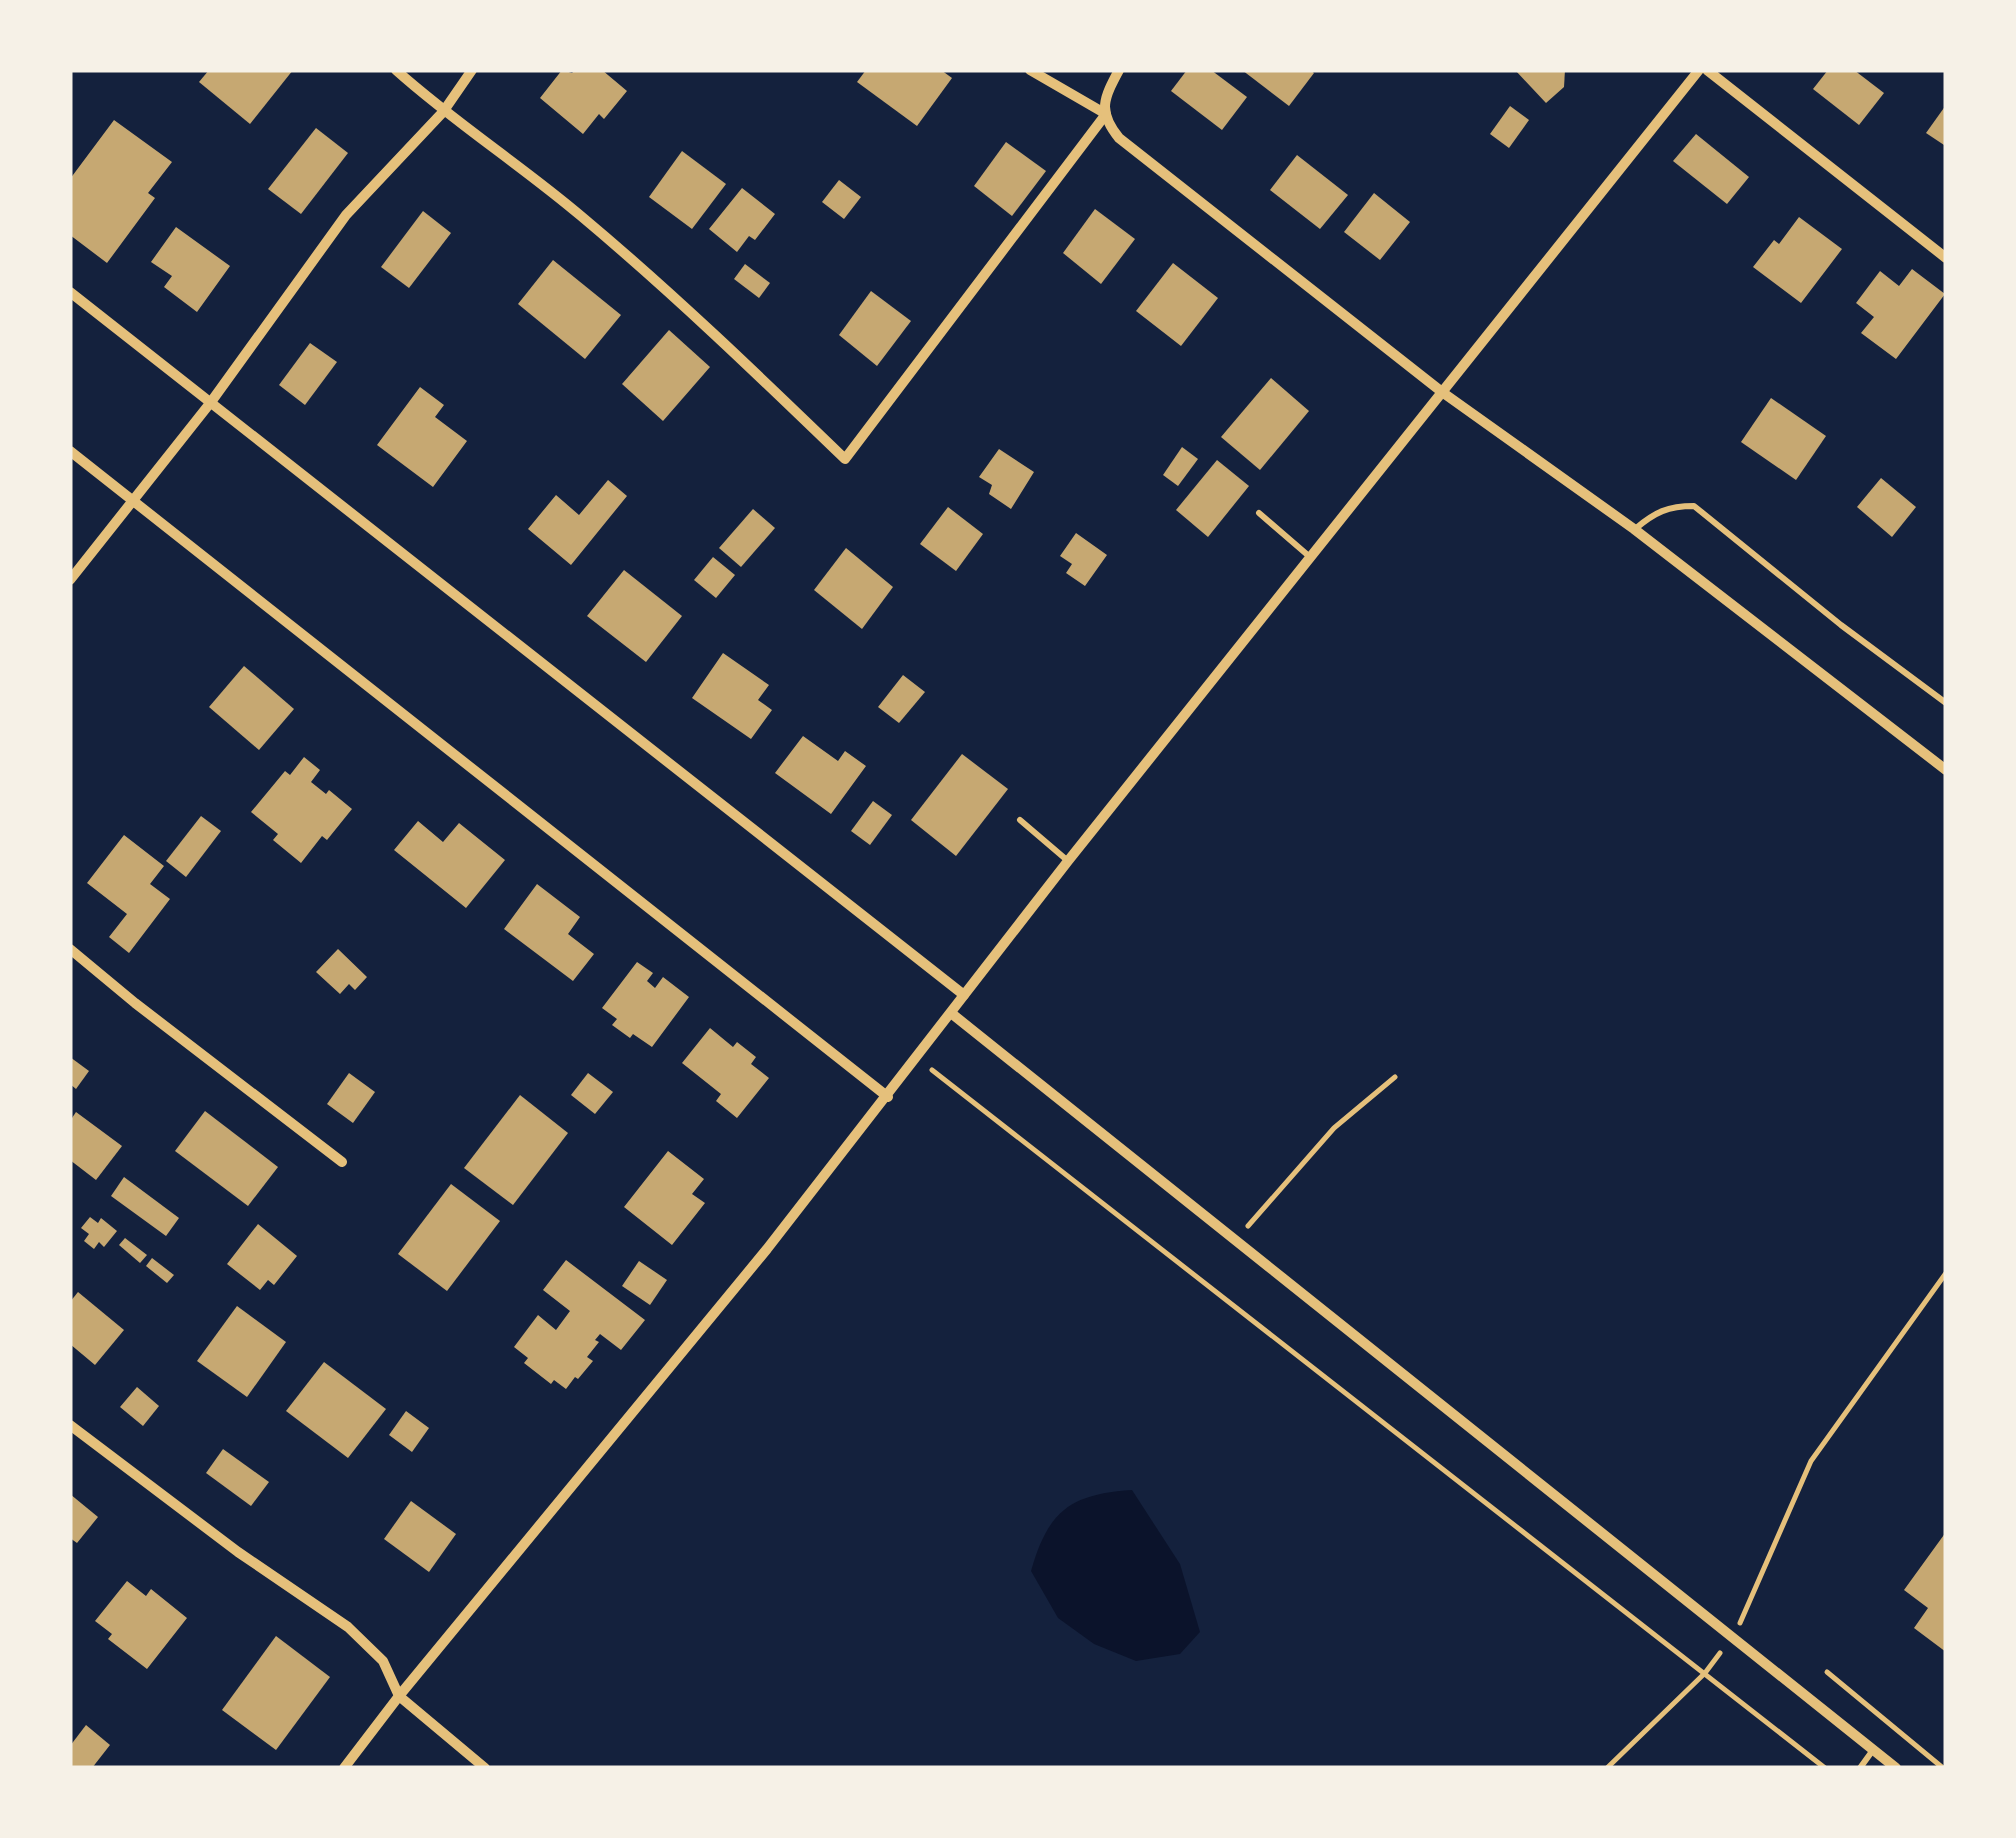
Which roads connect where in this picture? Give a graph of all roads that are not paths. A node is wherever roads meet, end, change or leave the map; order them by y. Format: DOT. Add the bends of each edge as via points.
graph roads {
  1 [pos="396,70"];
  2 [pos="472,70"];
  3 [pos="1030,70"];
  4 [pos="1119,70"];
  5 [pos="1699,70"];
  6 [pos="1707,70"];
  7 [pos="443,112"];
  8 [pos="1106,114"];
  9 [pos="1946,258"];
  10 [pos="70,292"];
  11 [pos="1442,392"];
  12 [pos="211,402"];
  13 [pos="70,452"];
  14 [pos="134,501"];
  15 [pos="1258,513"];
  16 [pos="1634,529"];
  17 [pos="1310,557"];
  18 [pos="70,580"];
  19 [pos="1946,704"];
  20 [pos="1946,770"];
  21 [pos="1020,820"];
  22 [pos="1068,861"];
  23 [pos="70,948"];
  24 [pos="964,995"];
  25 [pos="952,1012"];
  26 [pos="888,1097"];
  27 [pos="342,1162"];
  28 [pos="70,1425"];
  29 [pos="398,1696"];
  30 [pos="1873,1750"];
  31 [pos="344,1768"];
  32 [pos="486,1768"];
  33 [pos="1860,1768"];
  34 [pos="1896,1768"];
  1 -- 7 [label="street"];
  2 -- 7 [label="street"];
  3 -- 8 [label="street"];
  4 -- 8 [label="street" via="1106,93"];
  5 -- 11 [label="street"];
  6 -- 9 [label="street"];
  7 -- 8 [label="street" via="579,214 845,458"];
  7 -- 12 [label="street" via="346,215"];
  8 -- 11 [label="street" via="1119,138"];
  10 -- 12 [label="street"];
  11 -- 16 [label="street"];
  11 -- 17 [label="street"];
  12 -- 14 [label="street"];
  12 -- 24 [label="street"];
  13 -- 14 [label="street"];
  14 -- 18 [label="street"];
  14 -- 26 [label="street"];
  15 -- 17 [label="lane"];
  16 -- 19 [label="lane" via="1656,511 1694,506"];
  16 -- 20 [label="street"];
  17 -- 22 [label="street"];
  21 -- 22 [label="lane"];
  22 -- 24 [label="street"];
  23 -- 27 [label="street"];
  24 -- 25 [label="street"];
  25 -- 26 [label="street"];
  25 -- 30 [label="street"];
  26 -- 29 [label="street"];
  28 -- 29 [label="street" via="348,1628 384,1661"];
  29 -- 31 [label="street"];
  29 -- 32 [label="street"];
  30 -- 33 [label="lane"];
  30 -- 34 [label="street"];
}
